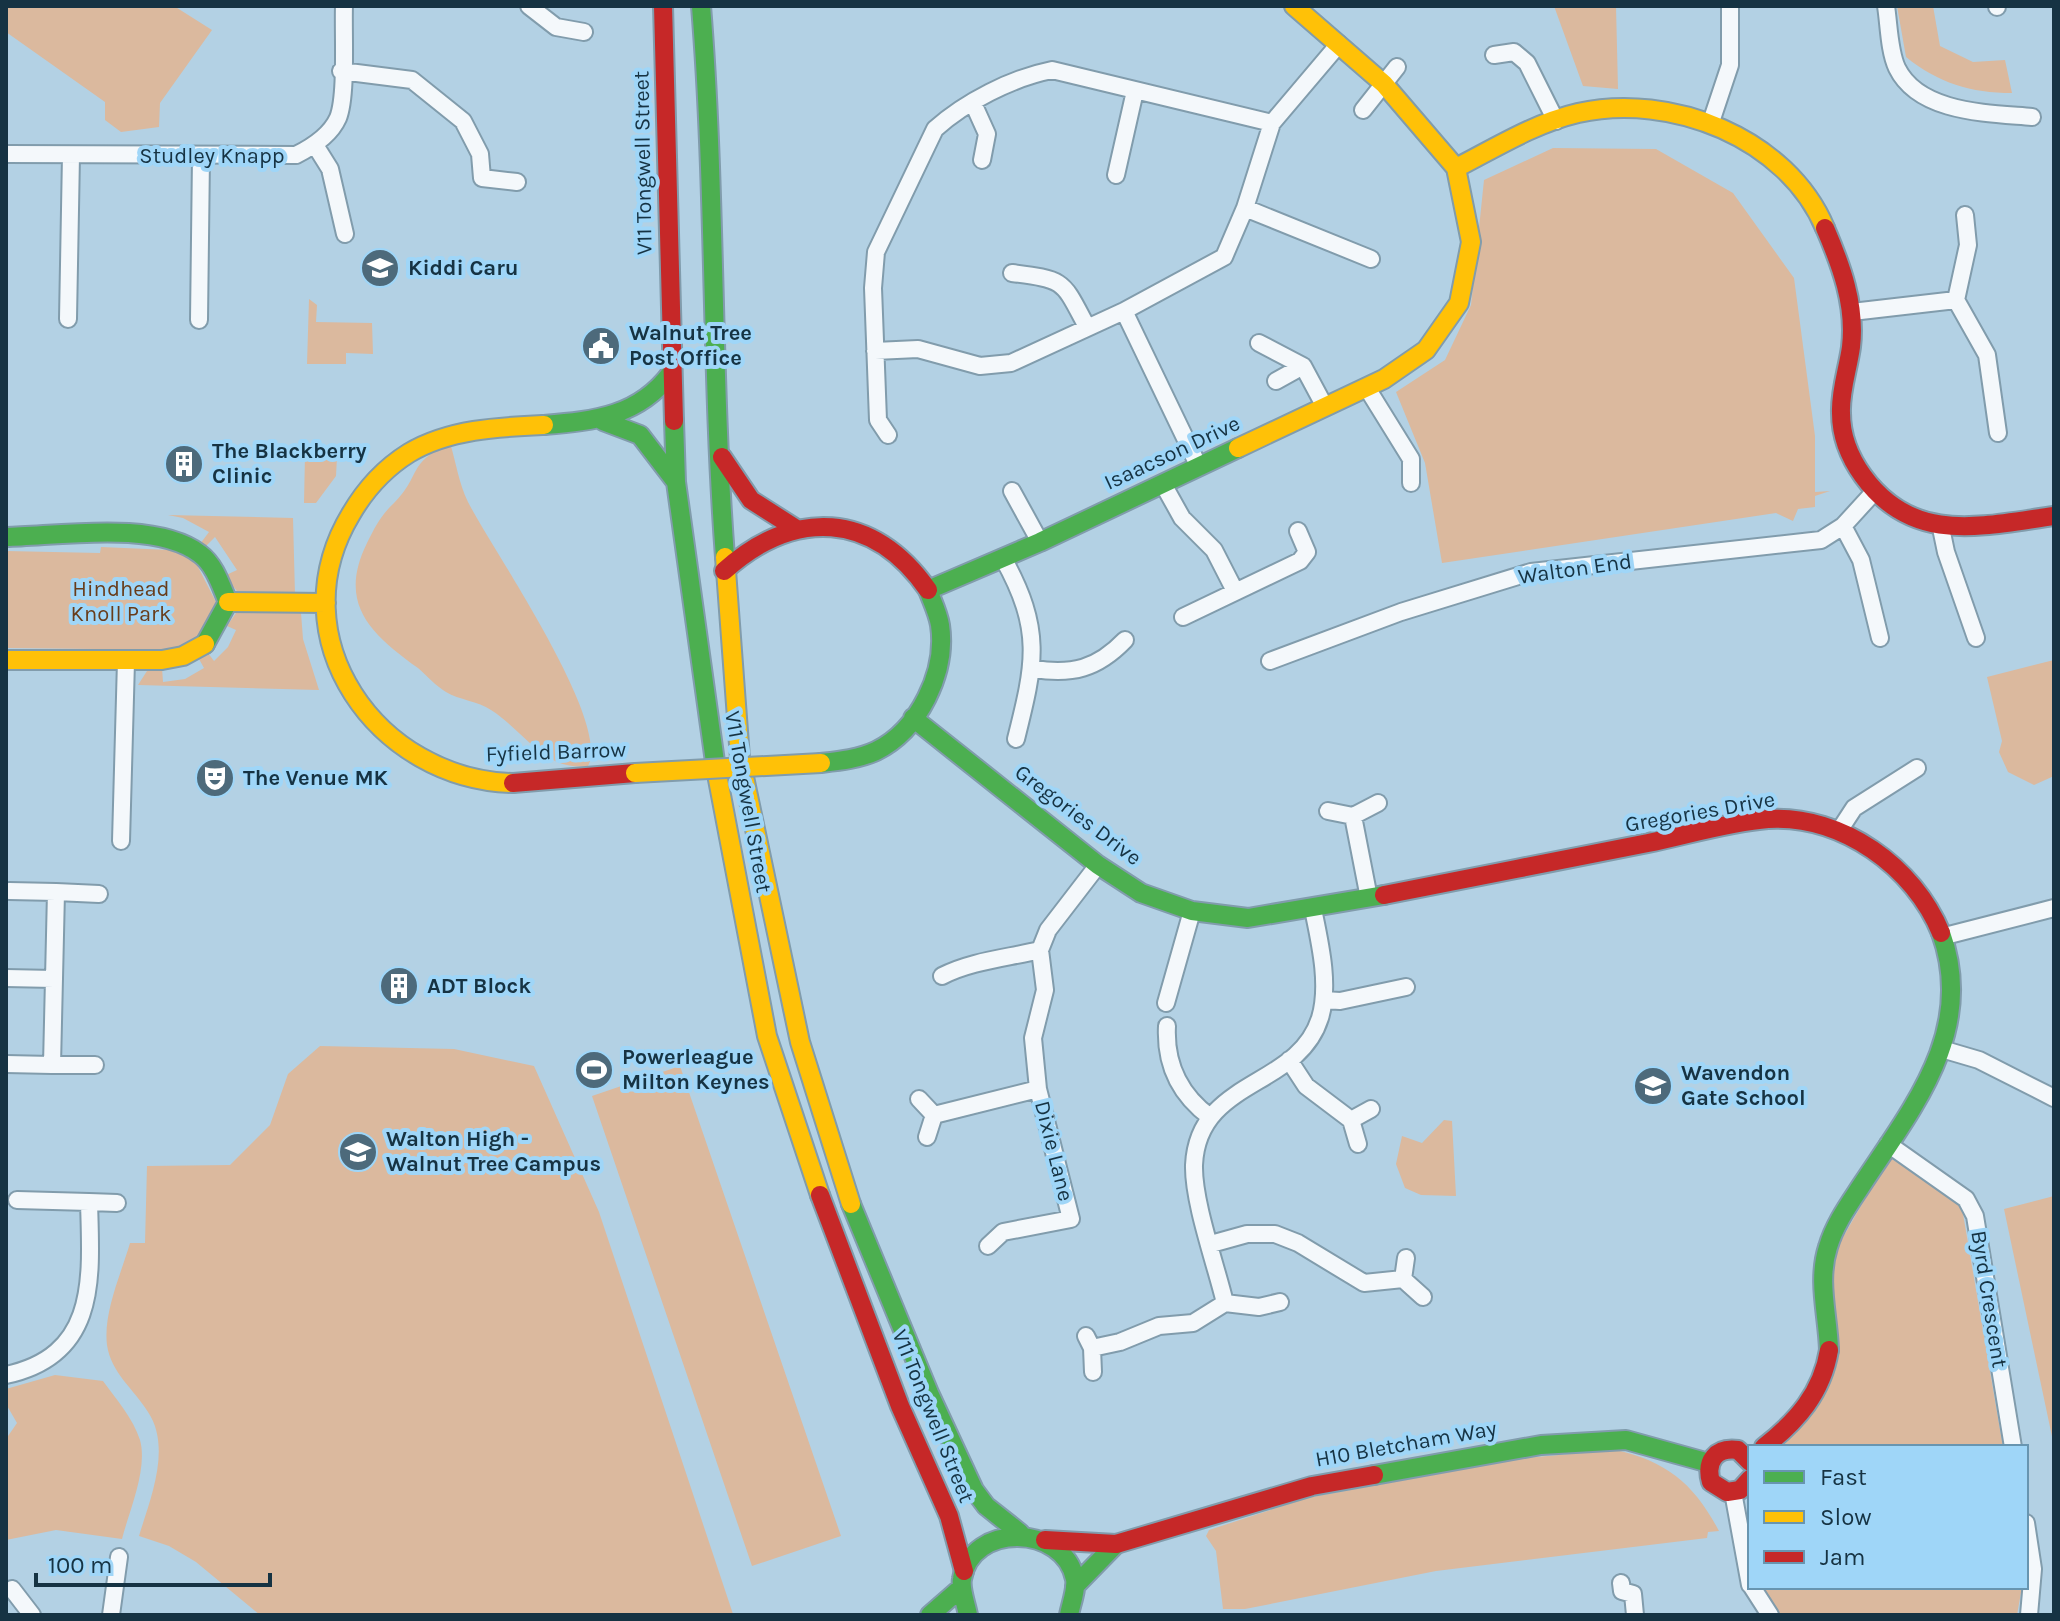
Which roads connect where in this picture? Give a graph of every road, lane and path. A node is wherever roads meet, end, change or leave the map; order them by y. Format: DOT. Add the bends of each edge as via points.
graph roads {
  1 [pos="344,6"];
  2 [pos="529,6"];
  3 [pos="663,6"];
  4 [pos="701,6"];
  5 [pos="1294,6"];
  6 [pos="1730,6"];
  7 [pos="1886,6"];
  8 [pos="584,32"];
  9 [pos="1339,44"];
  10 [pos="1494,55"];
  11 [pos="1397,67"];
  12 [pos="341,71"];
  13 [pos="1384,84"];
  14 [pos="1135,91"];
  15 [pos="973,103"];
  16 [pos="1363,110"];
  17 [pos="2032,117"];
  18 [pos="1556,121"];
  19 [pos="1711,122"];
  20 [pos="1272,123"];
  21 [pos="315,145"];
  22 [pos="6,154"];
  23 [pos="71,155"];
  24 [pos="201,157"];
  25 [pos="982,160"];
  26 [pos="1456,168"];
  27 [pos="1116,175"];
  28 [pos="517,182"];
  29 [pos="1245,208"];
  30 [pos="1965,215"];
  31 [pos="345,234"];
  32 [pos="1360,259"];
  33 [pos="1012,273"];
  34 [pos="1956,300"];
  35 [pos="1124,311"];
  36 [pos="1852,312"];
  37 [pos="68,319"];
  38 [pos="199,320"];
  39 [pos="1087,327"];
  40 [pos="1259,343"];
  41 [pos="875,351"];
  42 [pos="1303,366"];
  43 [pos="671,373"];
  44 [pos="1276,381"];
  45 [pos="1367,388"];
  46 [pos="1325,407"];
  47 [pos="603,421"];
  48 [pos="1998,433"];
  49 [pos="888,435"];
  50 [pos="717,448"];
  51 [pos="1199,467"];
  52 [pos="676,482"];
  53 [pos="1411,483"];
  54 [pos="1163,484"];
  55 [pos="1012,491"];
  56 [pos="1875,491"];
  57 [pos="2054,516"];
  58 [pos="1843,526"];
  59 [pos="795,528"];
  60 [pos="1941,528"];
  61 [pos="1298,531"];
  62 [pos="6,537"];
  63 [pos="1040,542"];
  64 [pos="1003,558"];
  65 [pos="724,571"];
  66 [pos="928,590"];
  67 [pos="1235,591"];
  68 [pos="228,602"];
  69 [pos="326,603"];
  70 [pos="1183,617"];
  71 [pos="1880,638"];
  72 [pos="1976,638"];
  73 [pos="1125,640"];
  74 [pos="6,660"];
  75 [pos="126,661"];
  76 [pos="1270,661"];
  77 [pos="1034,669"];
  78 [pos="913,718"];
  79 [pos="1016,739"];
  80 [pos="1917,768"];
  81 [pos="1378,803"];
  82 [pos="1328,811"];
  83 [pos="1353,816"];
  84 [pos="1839,831"];
  85 [pos="121,841"];
  86 [pos="1098,865"];
  87 [pos="9,891"];
  88 [pos="56,892"];
  89 [pos="99,894"];
  90 [pos="1369,898"];
  91 [pos="2054,908"];
  92 [pos="1313,909"];
  93 [pos="1192,911"];
  94 [pos="1945,936"];
  95 [pos="1040,950"];
  96 [pos="942,976"];
  97 [pos="6,978"];
  98 [pos="54,979"];
  99 [pos="1406,987"];
  100 [pos="1324,1000"];
  101 [pos="1166,1003"];
  102 [pos="1167,1026"];
  103 [pos="1945,1050"];
  104 [pos="1289,1060"];
  105 [pos="6,1064"];
  106 [pos="52,1065"];
  107 [pos="95,1065"];
  108 [pos="1038,1089"];
  109 [pos="2054,1098"];
  110 [pos="919,1099"];
  111 [pos="1371,1109"];
  112 [pos="934,1115"];
  113 [pos="1210,1117"];
  114 [pos="1351,1120"];
  115 [pos="927,1137"];
  116 [pos="1358,1144"];
  117 [pos="1888,1144"];
  118 [pos="17,1200"];
  119 [pos="89,1202"];
  120 [pos="117,1203"];
  121 [pos="1211,1244"];
  122 [pos="988,1246"];
  123 [pos="1406,1258"];
  124 [pos="1403,1279"];
  125 [pos="1423,1297"];
  126 [pos="1280,1302"];
  127 [pos="1225,1303"];
  128 [pos="1093,1372"];
  129 [pos="6,1375"];
  130 [pos="1766,1445"];
  131 [pos="2013,1445"];
  132 [pos="1748,1458"];
  133 [pos="1709,1463"];
  134 [pos="1748,1481"];
  135 [pos="1733,1492"];
  136 [pos="1020,1533"];
  137 [pos="2028,1536"];
  138 [pos="1045,1540"];
  139 [pos="1116,1544"];
  140 [pos="119,1557"];
  141 [pos="1748,1570"];
  142 [pos="963,1580"];
  143 [pos="1621,1583"];
  144 [pos="1075,1586"];
  145 [pos="12,1589"];
  146 [pos="1753,1589"];
  147 [pos="1070,1614"];
  148 [pos="32,1615"];
  149 [pos="111,1615"];
  150 [pos="930,1615"];
  151 [pos="968,1615"];
  152 [pos="1635,1615"];
  153 [pos="1770,1615"];
  154 [pos="2029,1615"];
  1 -- 12 [label="street, Studley Knapp"];
  2 -- 8 [label="street" via="556,27"];
  3 -- 43 [label="main road, V11 Tongwell Street"];
  4 -- 50 [label="main road, V11 Tongwell Street" via="709,102"];
  5 -- 9 [label="main road, Isaacson Drive"];
  6 -- 19 [label="street" via="1730,65"];
  7 -- 17 [label="street" via="1896,66 1911,89 1972,110"];
  9 -- 13 [label="main road, Isaacson Drive"];
  9 -- 20 [label="street"];
  10 -- 18 [label="street" via="1514,52 1527,63"];
  11 -- 13 [label="street"];
  12 -- 21 [label="street, Studley Knapp" via="337,119"];
  12 -- 28 [label="street" via="412,80 463,121 480,154 482,178"];
  13 -- 16 [label="street"];
  13 -- 26 [label="main road, Isaacson Drive"];
  14 -- 15 [label="street" via="1052,70 1031,74"];
  14 -- 20 [label="street"];
  14 -- 27 [label="street"];
  15 -- 25 [label="street" via="987,134"];
  15 -- 41 [label="street" via="935,129 876,252"];
  18 -- 19 [label="main road" via="1593,110 1657,108"];
  18 -- 26 [label="main road"];
  19 -- 36 [label="main road" via="1761,148 1799,185 1837,243"];
  20 -- 29 [label="street"];
  21 -- 24 [label="street, Studley Knapp" via="296,155"];
  21 -- 31 [label="street" via="330,169"];
  22 -- 23 [label="street, Studley Knapp"];
  23 -- 24 [label="street, Studley Knapp"];
  23 -- 37 [label="street"];
  24 -- 38 [label="street"];
  26 -- 45 [label="main road, Isaacson Drive" via="1471,242 1459,303 1426,350"];
  29 -- 32 [label="street"];
  29 -- 35 [label="street" via="1224,257"];
  30 -- 34 [label="street" via="1968,245"];
  33 -- 39 [label="street" via="1054,279 1066,287"];
  34 -- 36 [label="street"];
  34 -- 48 [label="street" via="1987,355"];
  35 -- 39 [label="street"];
  35 -- 51 [label="street"];
  36 -- 56 [label="main road" via="1851,355 1841,403 1845,447"];
  39 -- 41 [label="street" via="1011,363 980,366 918,349"];
  40 -- 42 [label="street"];
  41 -- 49 [label="street" via="878,420"];
  42 -- 44 [label="street"];
  42 -- 46 [label="street"];
  43 -- 47 [label="main road" via="641,406"];
  43 -- 52 [label="main road, V11 Tongwell Street"];
  45 -- 46 [label="main road, Isaacson Drive"];
  45 -- 53 [label="street" via="1411,459"];
  46 -- 51 [label="main road, Isaacson Drive"];
  47 -- 52 [label="main road" via="640,435"];
  47 -- 69 [label="main road, Fyfield Barrow" via="481,428 419,448 394,463 365,490 344,525 329,560"];
  50 -- 59 [label="main road" via="747,497 763,513"];
  50 -- 65 [label="main road, V11 Tongwell Street"];
  51 -- 54 [label="main road, Isaacson Drive"];
  52 -- 142 [label="main road, V11 Tongwell Street" via="715,765 767,1036 822,1201 900,1406 949,1516"];
  54 -- 63 [label="main road, Isaacson Drive"];
  54 -- 67 [label="street" via="1182,518 1214,550"];
  55 -- 63 [label="street"];
  56 -- 58 [label="street, Walton End"];
  56 -- 60 [label="main road" via="1893,508"];
  57 -- 60 [label="main road"];
  58 -- 71 [label="street" via="1861,560"];
  58 -- 76 [label="street, Walton End" via="1821,540 1531,572 1401,612"];
  59 -- 65 [label="main road" via="764,540"];
  59 -- 66 [label="main road, Fyfield Barrow" via="826,525 861,532 903,557"];
  60 -- 72 [label="street"];
  61 -- 67 [label="street" via="1307,552 1300,561"];
  62 -- 68 [label="main road" via="138,537 187,545 212,566"];
  63 -- 64 [label="main road, Isaacson Drive"];
  64 -- 66 [label="main road, Isaacson Drive"];
  64 -- 77 [label="street" via="1019,587 1032,630"];
  65 -- 136 [label="main road, V11 Tongwell Street" via="740,758 804,1056 849,1199 929,1393 974,1490"];
  66 -- 78 [label="main road, Fyfield Barrow" via="940,625 941,657 932,688"];
  67 -- 70 [label="street"];
  68 -- 69 [label="main road"];
  68 -- 75 [label="main road" via="200,649 176,658"];
  69 -- 78 [label="main road, Fyfield Barrow, bridge" via="326,636 338,674 379,730 420,759 471,779 509,782 821,763 858,757 886,745"];
  73 -- 77 [label="street" via="1108,657 1080,671"];
  74 -- 75 [label="main road"];
  75 -- 85 [label="street"];
  77 -- 79 [label="street"];
  78 -- 86 [label="main road, Gregories Drive"];
  80 -- 84 [label="street" via="1854,808"];
  81 -- 83 [label="street"];
  82 -- 83 [label="street"];
  83 -- 90 [label="street"];
  84 -- 90 [label="main road, Gregories Drive" via="1769,819"];
  84 -- 94 [label="main road, Gregories Drive" via="1886,857 1908,877"];
  86 -- 93 [label="main road, Gregories Drive" via="1141,893"];
  86 -- 95 [label="street" via="1048,930"];
  87 -- 88 [label="street"];
  88 -- 89 [label="street"];
  88 -- 98 [label="street"];
  90 -- 92 [label="main road, Gregories Drive"];
  91 -- 94 [label="street"];
  92 -- 93 [label="main road, Gregories Drive" via="1248,918"];
  92 -- 100 [label="street"];
  93 -- 101 [label="street"];
  94 -- 103 [label="main road, Gregories Drive" via="1952,1013"];
  95 -- 96 [label="street" via="963,965"];
  95 -- 108 [label="street, Dixie Lane" via="1045,990 1033,1038"];
  97 -- 98 [label="street"];
  98 -- 106 [label="street"];
  99 -- 100 [label="street"];
  100 -- 104 [label="street" via="1307,1043"];
  102 -- 113 [label="street" via="1166,1045 1180,1088"];
  103 -- 109 [label="street" via="1979,1060"];
  103 -- 117 [label="main road, Gregories Drive" via="1932,1081"];
  104 -- 113 [label="street" via="1227,1098"];
  104 -- 114 [label="street" via="1306,1086"];
  105 -- 106 [label="street"];
  106 -- 107 [label="street"];
  108 -- 112 [label="street, Dixie Lane"];
  108 -- 122 [label="street, Dixie Lane" via="1071,1219 1003,1232"];
  110 -- 112 [label="street"];
  111 -- 114 [label="street"];
  112 -- 115 [label="street"];
  113 -- 121 [label="street" via="1194,1164"];
  114 -- 116 [label="street"];
  117 -- 130 [label="main road, Gregories Drive" via="1843,1215 1826,1253 1826,1367 1810,1405"];
  117 -- 131 [label="street, Byrd Crescent" via="1966,1199 1975,1216"];
  118 -- 119 [label="street"];
  119 -- 120 [label="street"];
  119 -- 129 [label="street" via="87,1306 73,1334 47,1360"];
  121 -- 124 [label="street" via="1247,1234 1275,1234 1364,1283"];
  121 -- 127 [label="street"];
  123 -- 124 [label="street"];
  124 -- 125 [label="street"];
  126 -- 127 [label="street" via="1259,1307"];
  127 -- 128 [label="street" via="1193,1323 1159,1326 1120,1342 1089,1342"];
  132 -- 133 [label="main road" via="1731,1448 1718,1452"];
  133 -- 135 [label="main road" via="1711,1482"];
  133 -- 139 [label="main road, H10 Bletcham Way" via="1626,1440 1541,1445 1312,1486"];
  134 -- 135 [label="main road"];
  135 -- 141 [label="street"];
  136 -- 138 [label="main road, H10 Bletcham Way"];
  136 -- 142 [label="main road" via="980,1547"];
  137 -- 154 [label="street" via="2033,1569"];
  138 -- 139 [label="main road, H10 Bletcham Way"];
  138 -- 144 [label="main road" via="1063,1554"];
  139 -- 144 [label="main road"];
  140 -- 149 [label="street"];
  142 -- 150 [label="main road"];
  142 -- 151 [label="main road, V11 Tongwell Street"];
  143 -- 152 [label="street" via="1622,1591 1633,1594"];
  144 -- 147 [label="main road"];
  145 -- 148 [label="street"];
  146 -- 153 [label="street"];
}
